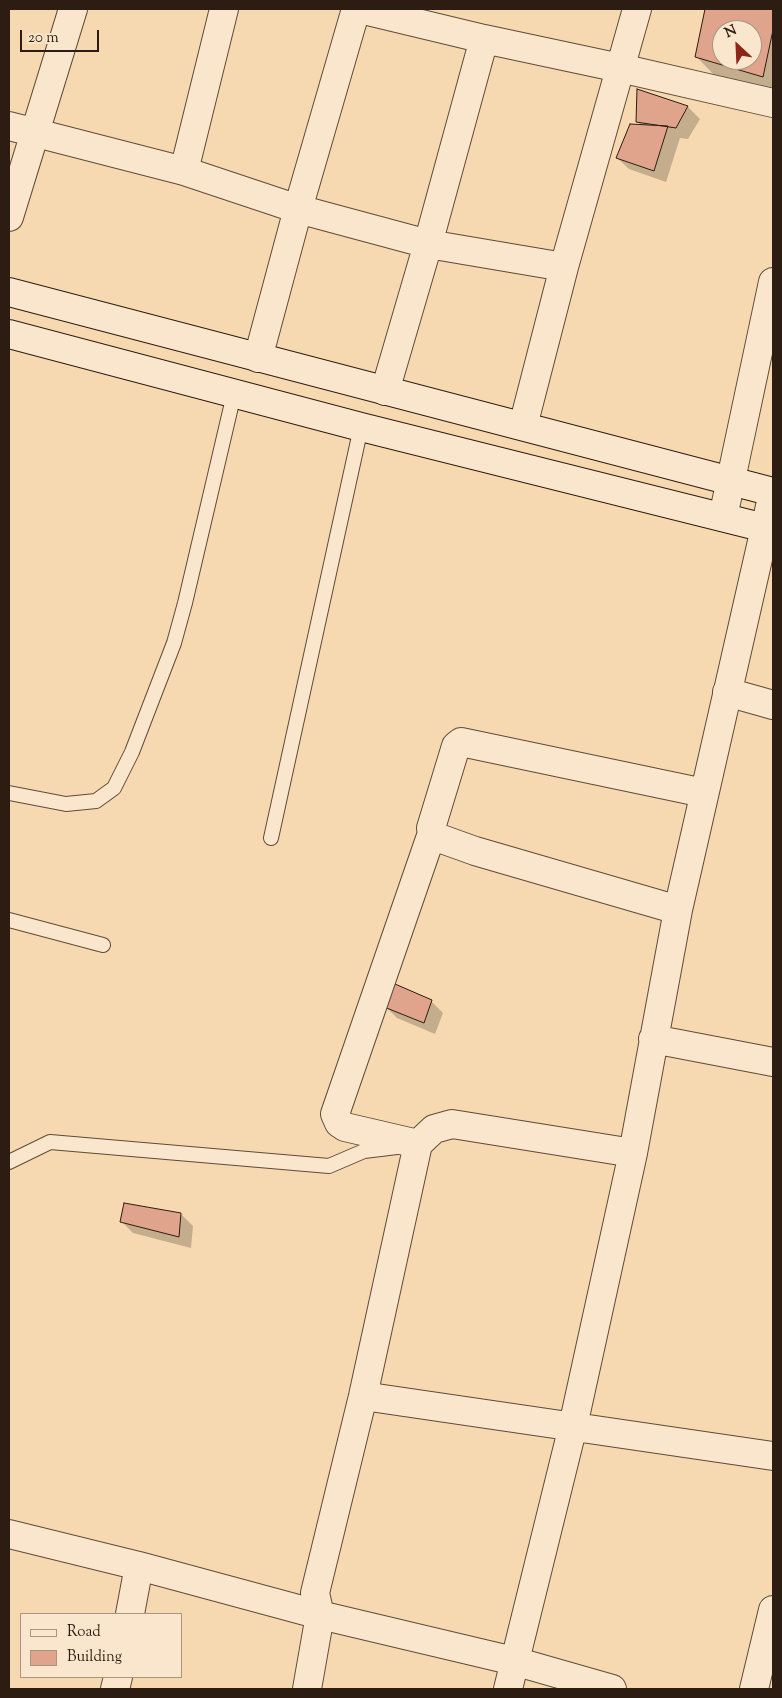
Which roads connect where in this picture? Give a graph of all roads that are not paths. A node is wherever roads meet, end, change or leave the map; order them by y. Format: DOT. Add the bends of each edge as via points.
graph roads {
  1 [pos="73,9"];
  2 [pos="224,9"];
  3 [pos="358,9"];
  4 [pos="636,9"];
  5 [pos="484,39"];
  6 [pos="620,68"];
  7 [pos="773,103"];
  8 [pos="9,126"];
  9 [pos="34,134"];
  10 [pos="184,171"];
  11 [pos="298,208"];
  12 [pos="9,217"];
  13 [pos="428,244"];
  14 [pos="564,267"];
  15 [pos="773,282"];
  16 [pos="9,292"];
  17 [pos="9,334"];
  18 [pos="258,358"];
  19 [pos="385,391"];
  20 [pos="234,394"];
  21 [pos="523,426"];
  22 [pos="361,427"];
  23 [pos="731,482"];
  24 [pos="773,493"];
  25 [pos="723,517"];
  26 [pos="769,529"];
  27 [pos="727,692"];
  28 [pos="773,704"];
  29 [pos="9,793"];
  30 [pos="704,793"];
  31 [pos="432,833"];
  32 [pos="271,838"];
  33 [pos="678,910"];
  34 [pos="9,920"];
  35 [pos="104,945"];
  36 [pos="653,1039"];
  37 [pos="773,1062"];
  38 [pos="418,1144"];
  39 [pos="633,1153"];
  40 [pos="9,1162"];
  41 [pos="363,1396"];
  42 [pos="573,1426"];
  43 [pos="773,1456"];
  44 [pos="9,1534"];
  45 [pos="139,1566"];
  46 [pos="773,1610"];
  47 [pos="130,1613"];
  48 [pos="320,1615"];
  49 [pos="514,1661"];
  50 [pos="307,1689"];
  51 [pos="508,1689"];
  52 [pos="612,1689"];
  53 [pos="754,1689"];
  1 -- 9 [label="street"];
  2 -- 10 [label="street"];
  3 -- 5 [label="street"];
  3 -- 11 [label="street"];
  4 -- 6 [label="street"];
  5 -- 6 [label="street"];
  5 -- 13 [label="street"];
  6 -- 7 [label="street"];
  6 -- 14 [label="street"];
  8 -- 9 [label="street"];
  9 -- 10 [label="street"];
  9 -- 12 [label="street"];
  10 -- 11 [label="street"];
  11 -- 13 [label="street"];
  11 -- 18 [label="street"];
  13 -- 14 [label="street"];
  13 -- 19 [label="street"];
  14 -- 21 [label="street"];
  15 -- 23 [label="street"];
  16 -- 18 [label="street"];
  17 -- 20 [label="street"];
  18 -- 19 [label="street"];
  19 -- 21 [label="street"];
  20 -- 22 [label="street"];
  20 -- 29 [label="lane" via="174,644 132,752 114,788 96,800 66,804"];
  21 -- 23 [label="street"];
  22 -- 25 [label="street"];
  22 -- 32 [label="lane"];
  23 -- 24 [label="street"];
  23 -- 25 [label="street"];
  24 -- 26 [label="street"];
  25 -- 26 [label="street"];
  26 -- 27 [label="street"];
  27 -- 28 [label="street"];
  27 -- 30 [label="street"];
  30 -- 31 [label="street" via="461,742 456,746"];
  30 -- 33 [label="street"];
  31 -- 33 [label="street" via="475,851"];
  31 -- 38 [label="street" via="335,1114 345,1127"];
  33 -- 36 [label="street"];
  34 -- 35 [label="lane"];
  36 -- 37 [label="street"];
  36 -- 39 [label="street"];
  38 -- 39 [label="street" via="434,1129 452,1124"];
  38 -- 40 [label="lane" via="364,1151 329,1166 50,1142"];
  38 -- 41 [label="street"];
  39 -- 42 [label="street"];
  41 -- 42 [label="street"];
  41 -- 48 [label="street" via="315,1593"];
  42 -- 43 [label="street"];
  42 -- 49 [label="street"];
  44 -- 45 [label="street"];
  45 -- 47 [label="street"];
  45 -- 48 [label="street"];
  46 -- 53 [label="street"];
  48 -- 49 [label="street"];
  48 -- 50 [label="street"];
  49 -- 51 [label="street"];
  49 -- 52 [label="street"];
}
